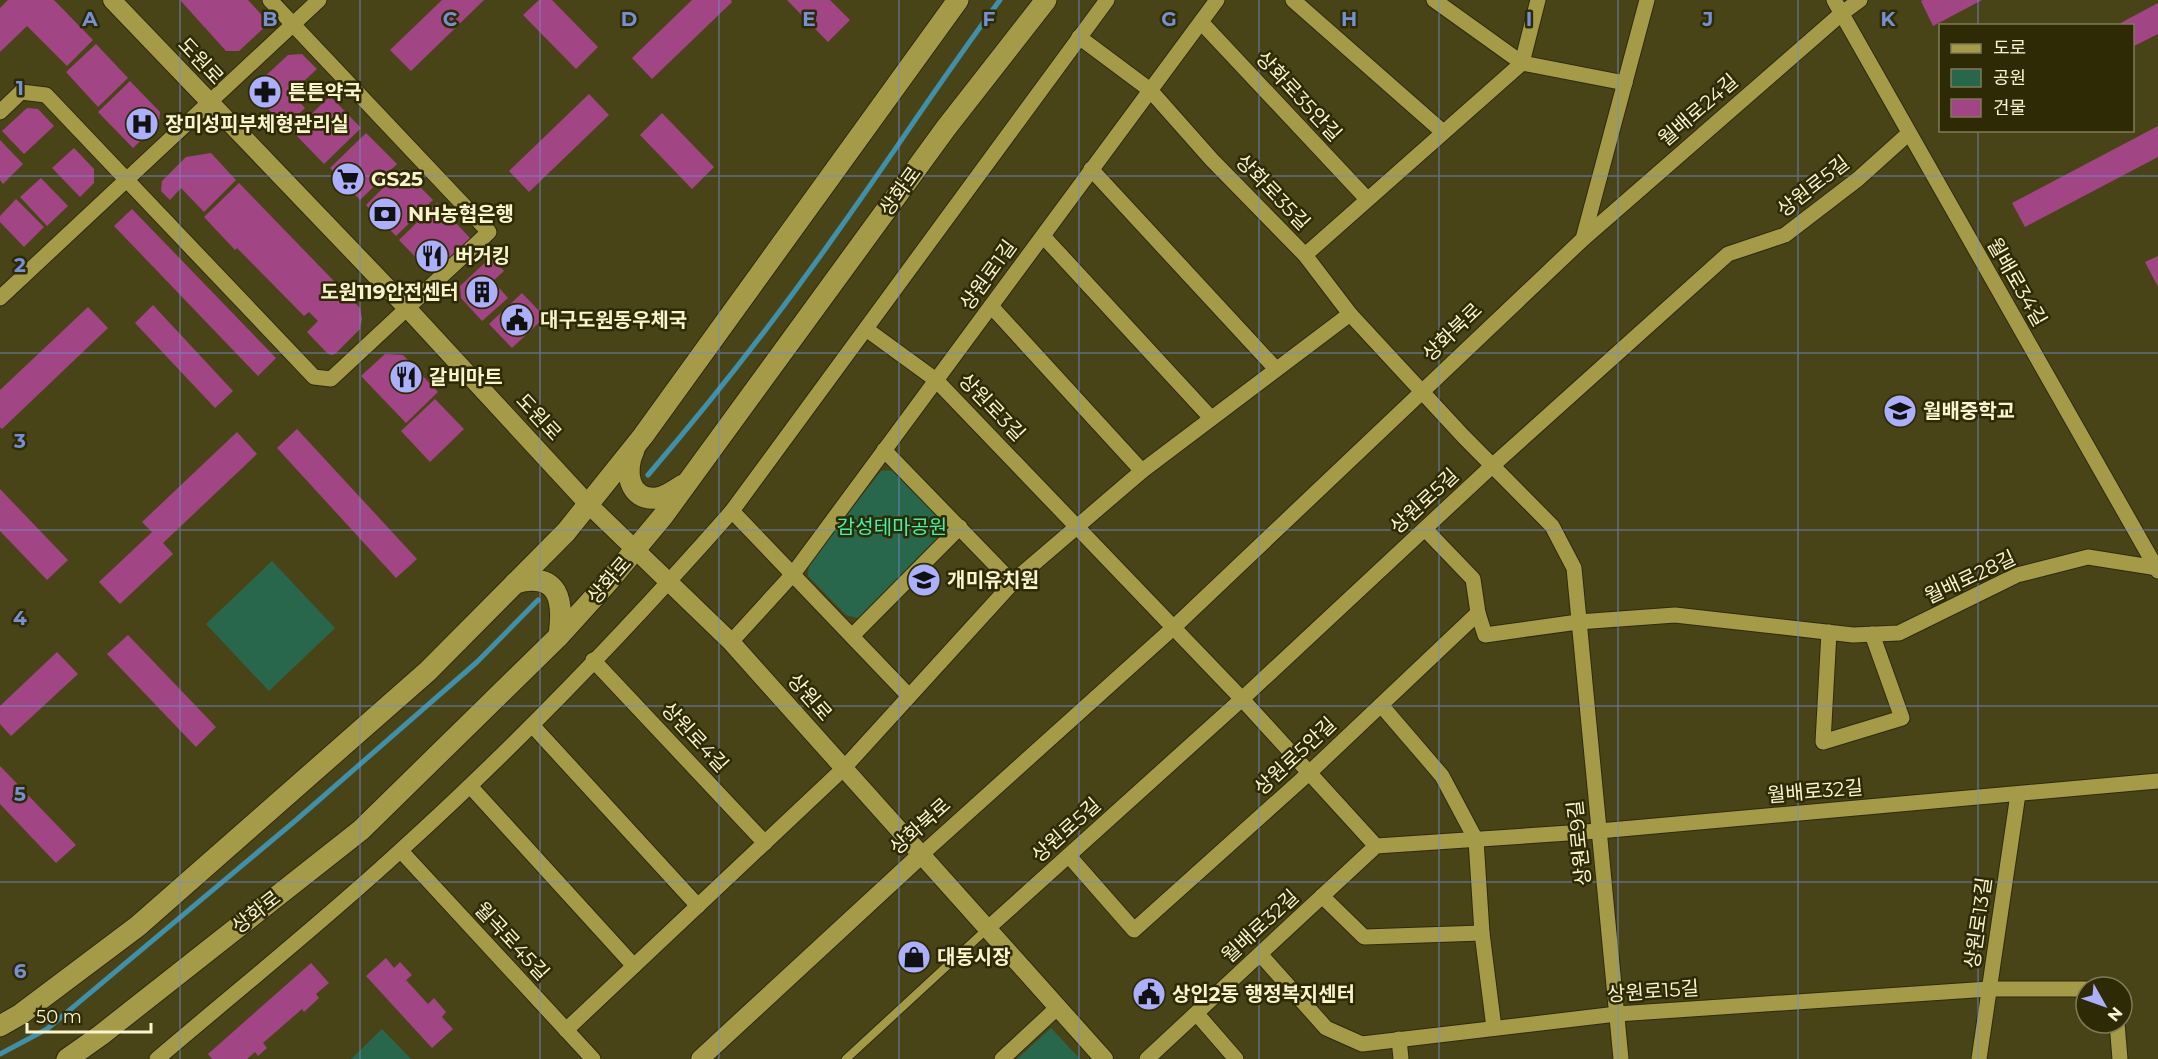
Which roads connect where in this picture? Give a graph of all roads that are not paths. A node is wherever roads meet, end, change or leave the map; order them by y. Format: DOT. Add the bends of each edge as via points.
graph roads {
  1 [pos="112,0"];
  2 [pos="270,0"];
  3 [pos="319,0"];
  4 [pos="958,0"];
  5 [pos="1046,0"];
  6 [pos="1107,0"];
  7 [pos="1217,0"];
  8 [pos="1293,0"];
  9 [pos="1434,0"];
  10 [pos="1538,0"];
  11 [pos="1647,0"];
  12 [pos="1860,0"];
  13 [pos="1837,7"];
  14 [pos="1201,22"];
  15 [pos="292,25"];
  16 [pos="1079,37"];
  17 [pos="1522,63"];
  18 [pos="1625,83"];
  19 [pos="1150,90"];
  20 [pos="208,102"];
  21 [pos="0,112"];
  22 [pos="1443,132"];
  23 [pos="1908,134"];
  24 [pos="1091,170"];
  25 [pos="126,180"];
  26 [pos="1366,199"];
  27 [pos="1042,236"];
  28 [pos="1583,239"];
  29 [pos="1305,255"];
  30 [pos="0,298"];
  31 [pos="991,306"];
  32 [pos="407,308"];
  33 [pos="1350,314"];
  34 [pos="866,329"];
  35 [pos="1276,369"];
  36 [pos="936,380"];
  37 [pos="1423,391"];
  38 [pos="1211,418"];
  39 [pos="635,446"];
  40 [pos="884,450"];
  41 [pos="1492,466"];
  42 [pos="1142,471"];
  43 [pos="688,482"];
  44 [pos="588,504"];
  45 [pos="732,511"];
  46 [pos="1078,526"];
  47 [pos="960,527"];
  48 [pos="1425,529"];
  49 [pos="636,548"];
  50 [pos="2158,569"];
  51 [pos="792,574"];
  52 [pos="670,582"];
  53 [pos="516,583"];
  54 [pos="1013,583"];
  55 [pos="1478,613"];
  56 [pos="1578,622"];
  57 [pos="1172,629"];
  58 [pos="1829,632"];
  59 [pos="1872,634"];
  60 [pos="559,636"];
  61 [pos="852,636"];
  62 [pos="731,642"];
  63 [pos="594,660"];
  64 [pos="909,696"];
  65 [pos="1242,699"];
  66 [pos="1381,705"];
  67 [pos="532,725"];
  68 [pos="843,769"];
  69 [pos="1309,773"];
  70 [pos="2158,781"];
  71 [pos="470,786"];
  72 [pos="2018,794"];
  73 [pos="1599,831"];
  74 [pos="1476,840"];
  75 [pos="765,843"];
  76 [pos="1376,846"];
  77 [pos="400,851"];
  78 [pos="922,854"];
  79 [pos="1069,856"];
  80 [pos="1322,896"];
  81 [pos="698,906"];
  82 [pos="987,929"];
  83 [pos="1482,933"];
  84 [pos="1260,954"];
  85 [pos="634,966"];
  86 [pos="1989,989"];
  87 [pos="2074,989"];
  88 [pos="1058,1007"];
  89 [pos="1197,1014"];
  90 [pos="1617,1014"];
  91 [pos="0,1026"];
  92 [pos="1494,1028"];
  93 [pos="566,1030"];
  94 [pos="2118,1035"];
  95 [pos="1400,1039"];
  96 [pos="67,1059"];
  97 [pos="157,1059"];
  98 [pos="593,1059"];
  99 [pos="700,1059"];
  100 [pos="846,1059"];
  101 [pos="1002,1059"];
  102 [pos="1104,1059"];
  103 [pos="1147,1059"];
  104 [pos="1236,1059"];
  105 [pos="1401,1059"];
  106 [pos="1622,1059"];
  107 [pos="1978,1059"];
  108 [pos="2120,1059"];
  1 -- 20 [label="street, 도원로"];
  2 -- 15 [label="street"];
  3 -- 15 [label="street"];
  4 -- 39 [label="main road"];
  5 -- 43 [label="main road, 상화로" via="946,128"];
  6 -- 16 [label="street"];
  7 -- 14 [label="street, 상원로1길"];
  8 -- 22 [label="street"];
  9 -- 17 [label="street"];
  10 -- 17 [label="street"];
  11 -- 18 [label="street"];
  12 -- 13 [label="street, 월배로24길"];
  13 -- 23 [label="street, 월배로34길"];
  13 -- 28 [label="street, 월배로24길"];
  14 -- 19 [label="street, 상원로1길"];
  14 -- 26 [label="street, 상화로35안길"];
  15 -- 20 [label="street"];
  15 -- 32 [label="street" via="489,232"];
  16 -- 19 [label="street, 상화로35길"];
  16 -- 34 [label="street"];
  17 -- 18 [label="street"];
  17 -- 22 [label="street"];
  18 -- 28 [label="street"];
  19 -- 24 [label="street, 상원로1길"];
  19 -- 29 [label="street, 상화로35길"];
  20 -- 25 [label="street"];
  20 -- 32 [label="street, 도원로"];
  21 -- 25 [label="street" via="21,92 46,94"];
  22 -- 26 [label="street"];
  23 -- 41 [label="street, 상원로5길" via="1858,179 1785,235 1728,254"];
  23 -- 50 [label="street, 월배로34길"];
  24 -- 27 [label="street, 상원로1길"];
  24 -- 35 [label="street"];
  25 -- 30 [label="street"];
  25 -- 32 [label="street" via="314,377 331,379"];
  26 -- 29 [label="street"];
  27 -- 31 [label="street, 상원로1길"];
  27 -- 38 [label="street"];
  28 -- 37 [label="street, 상화북로"];
  29 -- 33 [label="street, 상화로35길"];
  31 -- 36 [label="street, 상원로1길"];
  31 -- 42 [label="street"];
  32 -- 44 [label="street, 도원로"];
  33 -- 35 [label="street"];
  33 -- 37 [label="street, 상화로35길"];
  34 -- 36 [label="street, 상원로3길"];
  34 -- 45 [label="street"];
  35 -- 38 [label="street"];
  36 -- 40 [label="street, 상원로1길"];
  36 -- 46 [label="street, 상원로3길"];
  37 -- 41 [label="street, 상원로9길"];
  37 -- 57 [label="street, 상화북로"];
  38 -- 42 [label="street"];
  39 -- 43 [label="main road" via="628,481 637,493 658,498"];
  39 -- 44 [label="main road"];
  40 -- 47 [label="street"];
  40 -- 51 [label="street, 상원로1길"];
  41 -- 48 [label="street, 상원로5길"];
  41 -- 56 [label="street, 상원로9길" via="1552,526 1574,568"];
  42 -- 46 [label="street"];
  43 -- 49 [label="main road, 상화로"];
  44 -- 49 [label="street, 상원로"];
  44 -- 53 [label="main road"];
  45 -- 51 [label="street"];
  45 -- 52 [label="street"];
  46 -- 54 [label="street"];
  46 -- 57 [label="street"];
  47 -- 54 [label="street"];
  47 -- 61 [label="street"];
  48 -- 55 [label="street" via="1473,579"];
  48 -- 65 [label="street, 상원로5길"];
  49 -- 52 [label="street, 상원로"];
  49 -- 60 [label="main road, 상화로"];
  50 -- 59 [label="street, 월배로28길" via="2088,557 2017,575 1899,633"];
  51 -- 61 [label="street"];
  51 -- 62 [label="street, 상원로1길"];
  52 -- 62 [label="street, 상원로"];
  52 -- 63 [label="street"];
  53 -- 60 [label="main road" via="530,579 545,581 558,594 562,615"];
  53 -- 91 [label="main road" via="428,671 138,926"];
  54 -- 64 [label="street"];
  55 -- 56 [label="street" via="1485,636"];
  55 -- 66 [label="street, 상원로5안길"];
  56 -- 58 [label="street, 월배로28길" via="1676,615"];
  56 -- 73 [label="street, 상원로9길"];
  57 -- 65 [label="street"];
  57 -- 78 [label="street, 상화북로"];
  58 -- 59 [label="street, 월배로28길"];
  58 -- 59 [label="street" via="1822,742 1902,718"];
  60 -- 96 [label="main road, 상화로" via="361,830"];
  61 -- 64 [label="street"];
  62 -- 68 [label="street, 상원로"];
  63 -- 67 [label="street"];
  63 -- 75 [label="street, 상원로4길"];
  64 -- 68 [label="street"];
  65 -- 69 [label="street"];
  65 -- 79 [label="street, 상원로5길"];
  66 -- 69 [label="street, 상원로5안길"];
  66 -- 74 [label="street" via="1442,776"];
  67 -- 71 [label="street"];
  67 -- 81 [label="street"];
  68 -- 75 [label="street"];
  68 -- 78 [label="street, 상원로"];
  69 -- 76 [label="street"];
  69 -- 79 [label="street, 상원로5안길" via="1134,930"];
  70 -- 72 [label="street, 월배로32길"];
  71 -- 77 [label="street"];
  71 -- 85 [label="street"];
  72 -- 73 [label="street, 월배로32길"];
  72 -- 86 [label="street, 상원로13길"];
  73 -- 74 [label="street, 월배로32길"];
  73 -- 90 [label="street, 상원로9길"];
  74 -- 76 [label="street, 월배로32길"];
  74 -- 83 [label="street"];
  75 -- 81 [label="street"];
  76 -- 80 [label="street, 월배로32길"];
  77 -- 93 [label="street, 월곡로45길"];
  77 -- 97 [label="street"];
  78 -- 82 [label="street, 상원로"];
  78 -- 99 [label="street, 상화북로"];
  79 -- 82 [label="street, 상원로5길"];
  80 -- 83 [label="street, 월배로32길" via="1364,937"];
  80 -- 84 [label="street, 월배로32길"];
  81 -- 85 [label="street"];
  82 -- 88 [label="street, 상원로"];
  82 -- 100 [label="lane"];
  83 -- 92 [label="street"];
  84 -- 89 [label="street, 월배로32길"];
  84 -- 95 [label="street, 상원로15길" via="1326,1028 1362,1044"];
  85 -- 93 [label="street"];
  86 -- 87 [label="street, 상원로15길"];
  86 -- 90 [label="street, 상원로15길"];
  86 -- 107 [label="street, 상원로13길"];
  88 -- 101 [label="street"];
  88 -- 102 [label="street, 상원로"];
  89 -- 103 [label="street, 월배로32길"];
  89 -- 104 [label="street"];
  90 -- 92 [label="street, 상원로15길"];
  90 -- 106 [label="street, 상원로9길"];
  92 -- 95 [label="street, 상원로15길"];
  93 -- 98 [label="street, 월곡로45길"];
  94 -- 108 [label="street"];
  95 -- 105 [label="street"];
}
